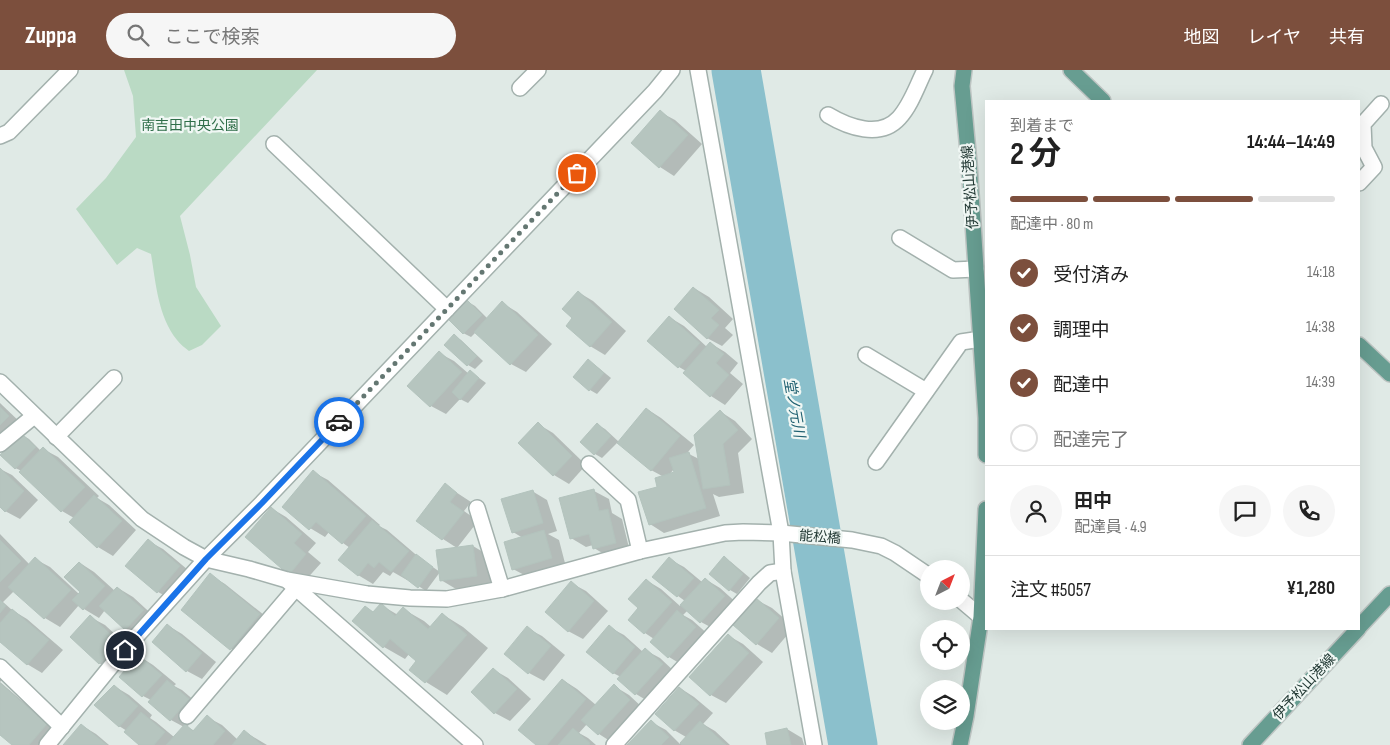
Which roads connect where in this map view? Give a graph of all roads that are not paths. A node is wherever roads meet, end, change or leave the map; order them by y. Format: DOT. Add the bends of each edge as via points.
graph roads {
  1 [pos="70,70"];
  2 [pos="538,70"];
  3 [pos="672,70"];
  4 [pos="698,70"];
  5 [pos="925,70"];
  6 [pos="964,70"];
  7 [pos="1071,70"];
  8 [pos="520,88"];
  9 [pos="1101,100"];
  10 [pos="1381,104"];
  11 [pos="828,115"];
  12 [pos="0,136"];
  13 [pos="274,144"];
  14 [pos="1360,182"];
  15 [pos="900,238"];
  16 [pos="976,269"];
  17 [pos="447,309"];
  18 [pos="980,339"];
  19 [pos="1360,346"];
  20 [pos="866,355"];
  21 [pos="1390,374"];
  22 [pos="114,378"];
  23 [pos="0,382"];
  24 [pos="926,391"];
  25 [pos="985,405"];
  26 [pos="34,416"];
  27 [pos="56,437"];
  28 [pos="0,444"];
  29 [pos="876,462"];
  30 [pos="589,464"];
  31 [pos="477,508"];
  32 [pos="985,531"];
  33 [pos="785,534"];
  34 [pos="640,551"];
  35 [pos="206,559"];
  36 [pos="783,570"];
  37 [pos="920,570"];
  38 [pos="292,584"];
  39 [pos="502,589"];
  40 [pos="1390,594"];
  41 [pos="970,608"];
  42 [pos="981,617"];
  43 [pos="1360,626"];
  44 [pos="1356,630"];
  45 [pos="0,667"];
  46 [pos="186,716"];
  47 [pos="62,726"];
  48 [pos="47,745"];
  49 [pos="475,745"];
  50 [pos="614,745"];
  51 [pos="814,745"];
  52 [pos="960,745"];
  53 [pos="1250,745"];
  1 -- 12 [label="street" via="9,132"];
  2 -- 8 [label="street"];
  3 -- 17 [label="street"];
  4 -- 33 [label="street"];
  5 -- 11 [label="street" via="898,120 882,129 861,129"];
  6 -- 16 [label="main road, 伊予松山港線" via="962,86"];
  7 -- 9 [label="main road"];
  10 -- 14 [label="street" via="1363,124 1364,148 1374,167"];
  13 -- 17 [label="street"];
  15 -- 16 [label="street" via="953,270"];
  16 -- 18 [label="main road, 伊予松山港線"];
  17 -- 35 [label="street"];
  18 -- 24 [label="street" via="961,342"];
  18 -- 25 [label="main road, 伊予松山港線"];
  19 -- 21 [label="main road"];
  20 -- 24 [label="street"];
  22 -- 27 [label="street"];
  23 -- 26 [label="street, 能松橋"];
  24 -- 29 [label="street"];
  26 -- 27 [label="street, 能松橋"];
  26 -- 28 [label="street"];
  27 -- 35 [label="street, 能松橋" via="142,519"];
  30 -- 34 [label="street" via="628,500"];
  31 -- 39 [label="street"];
  32 -- 42 [label="main road"];
  33 -- 34 [label="street, 能松橋" via="725,533"];
  33 -- 36 [label="street"];
  33 -- 37 [label="street, 能松橋" via="880,546"];
  34 -- 39 [label="street, 能松橋"];
  35 -- 38 [label="street, 能松橋"];
  35 -- 47 [label="street"];
  36 -- 50 [label="street" via="770,573 759,583"];
  36 -- 51 [label="street"];
  38 -- 39 [label="street, 能松橋" via="367,594 448,599"];
  38 -- 46 [label="street"];
  38 -- 49 [label="street"];
  40 -- 43 [label="main road, 伊予松山港線"];
  41 -- 42 [label="street"];
  42 -- 52 [label="main road"];
  44 -- 53 [label="main road, 伊予松山港線"];
  45 -- 47 [label="street"];
  47 -- 48 [label="street"];
}
